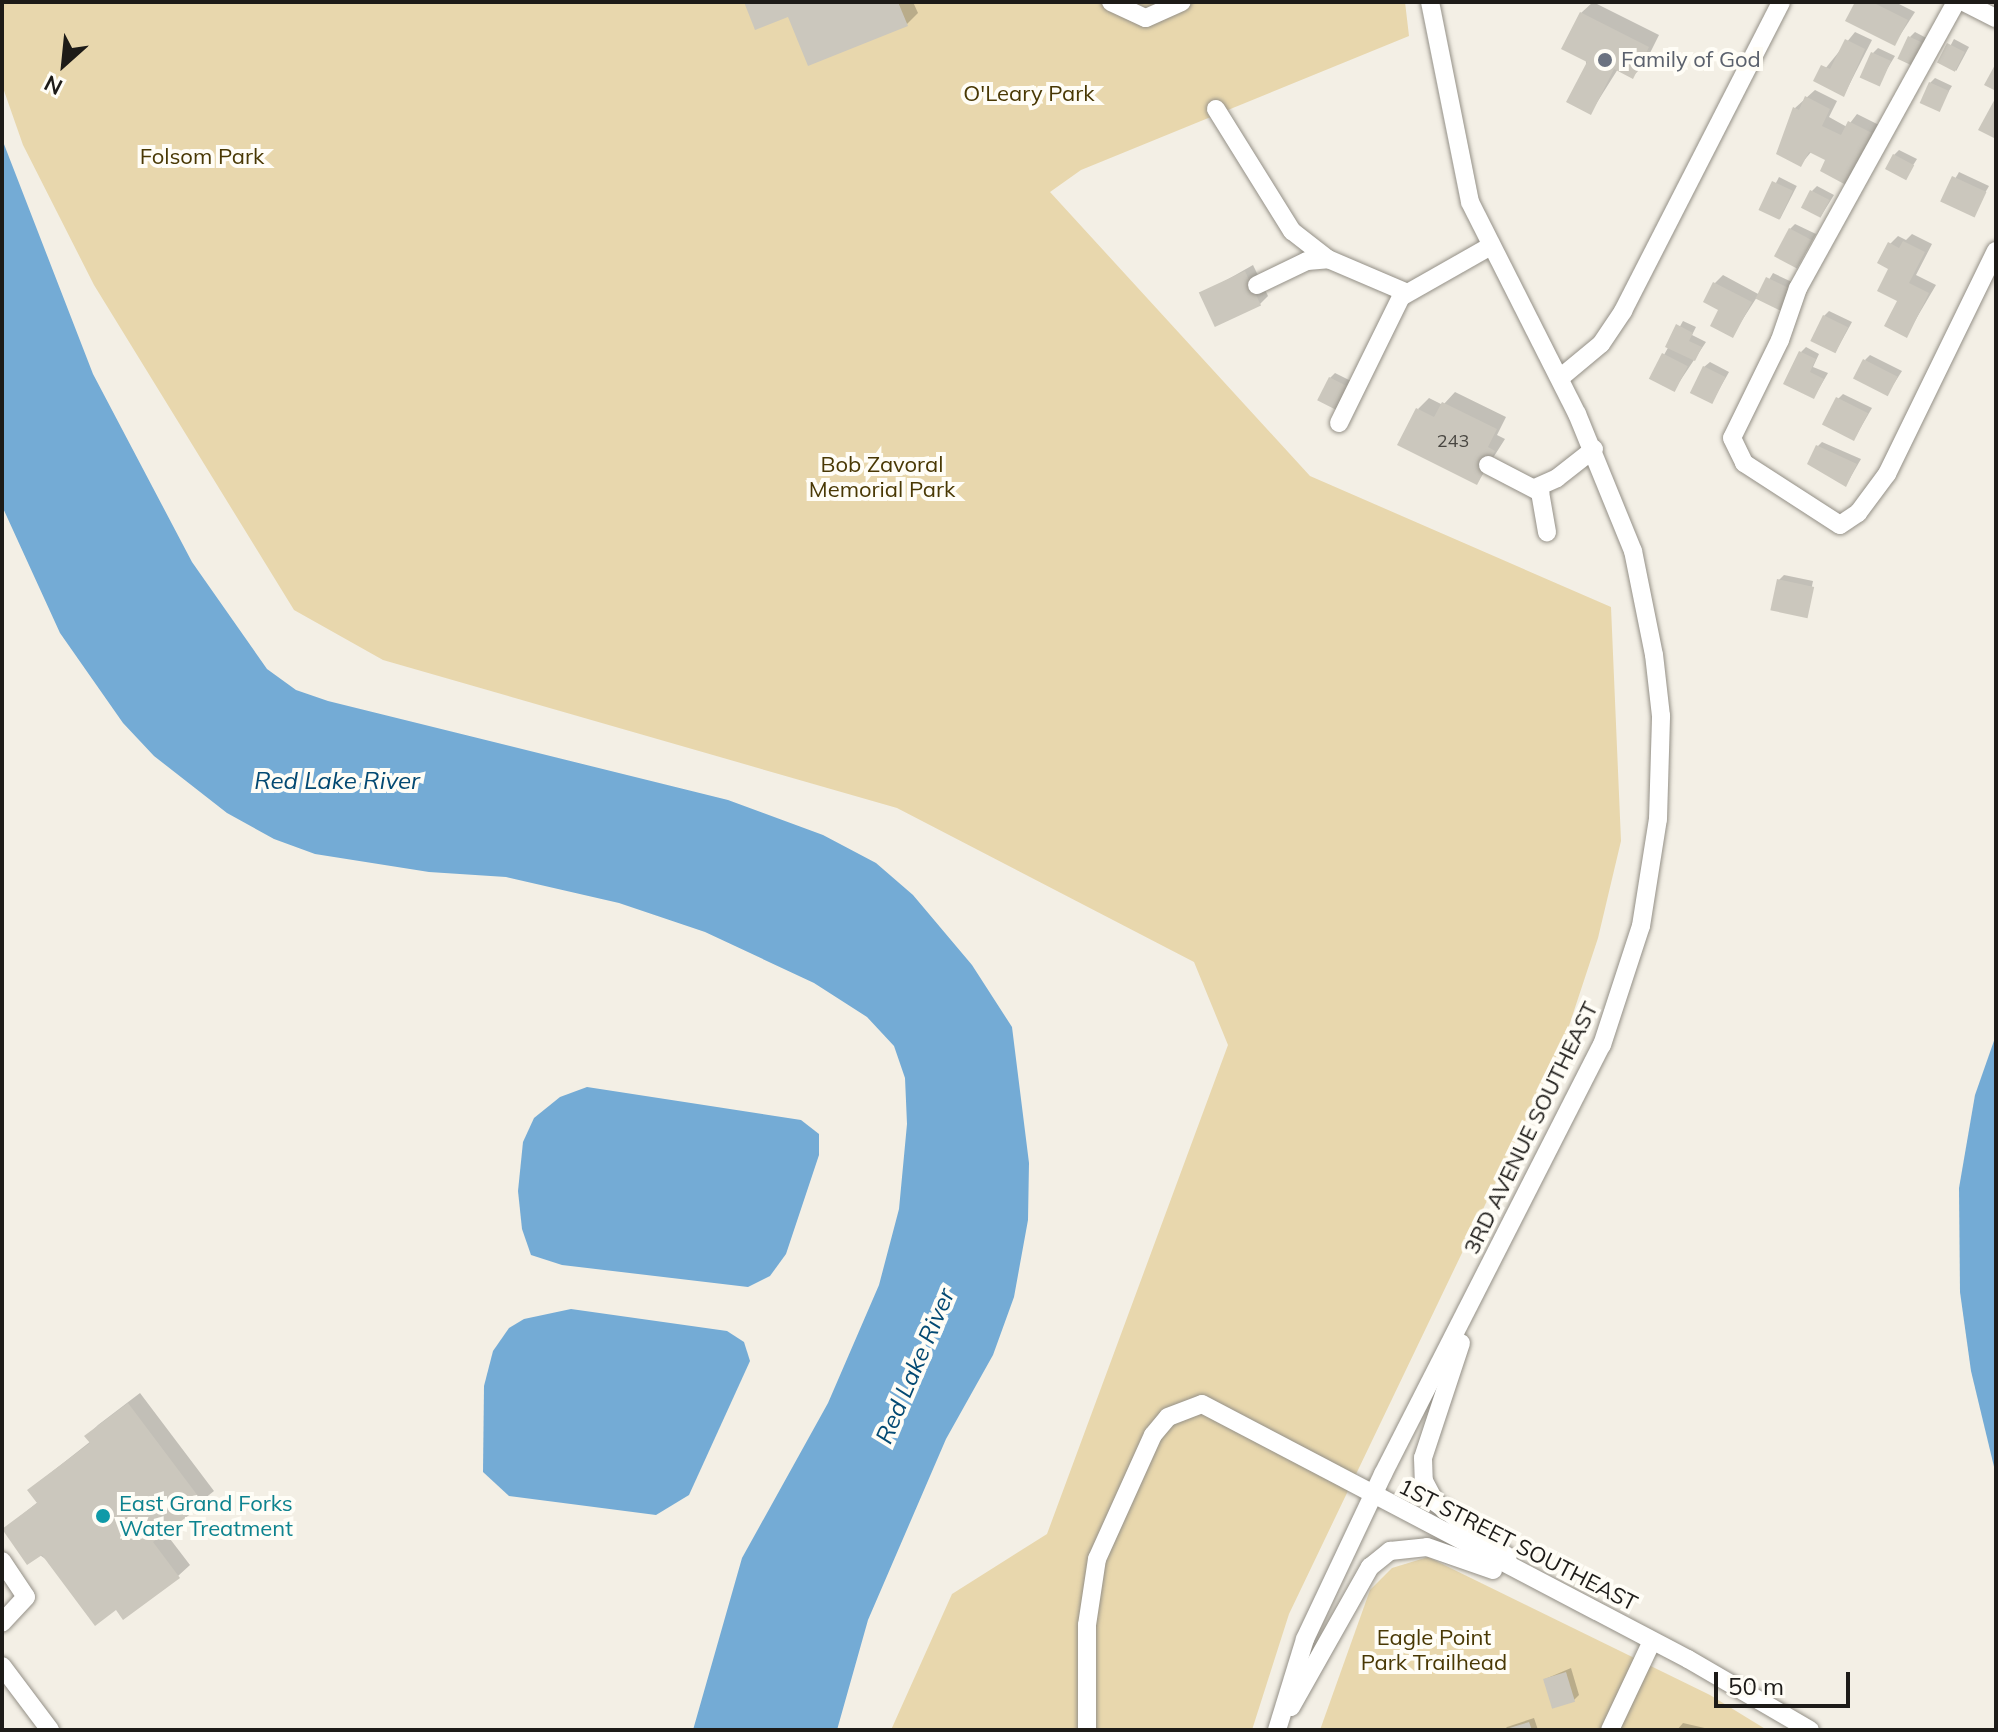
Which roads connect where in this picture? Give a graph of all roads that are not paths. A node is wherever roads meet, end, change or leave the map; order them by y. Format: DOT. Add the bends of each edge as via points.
graph roads {
  1 [pos="1111,2"];
  2 [pos="1182,2"];
  3 [pos="1430,2"];
  4 [pos="1781,2"];
  5 [pos="1956,2"];
  6 [pos="1964,2"];
  7 [pos="1996,18"];
  8 [pos="1216,109"];
  9 [pos="1489,247"];
  10 [pos="1996,251"];
  11 [pos="1328,259"];
  12 [pos="1257,285"];
  13 [pos="1405,292"];
  14 [pos="1560,378"];
  15 [pos="1339,423"];
  16 [pos="1594,449"];
  17 [pos="1488,465"];
  18 [pos="1535,488"];
  19 [pos="1547,532"];
  20 [pos="1480,1285"];
  21 [pos="1372,1498"];
  22 [pos="2,1561"];
  23 [pos="1559,1593"];
  24 [pos="2,1623"];
  25 [pos="1652,1641"];
  26 [pos="2,1666"];
  27 [pos="50,1730"];
  28 [pos="1087,1730"];
  29 [pos="1277,1730"];
  30 [pos="1610,1730"];
  31 [pos="1810,1730"];
  1 -- 2 [label="street" via="1146,18"];
  3 -- 9 [label="street, 3RD AVENUE SOUTHEAST" via="1462,176"];
  4 -- 14 [label="street" via="1623,311 1601,344"];
  5 -- 10 [label="street" via="1798,288 1780,340 1732,438 1744,463 1840,525 1858,513 1887,474"];
  6 -- 7 [label="street"];
  8 -- 11 [label="street" via="1292,231"];
  9 -- 13 [label="street"];
  9 -- 14 [label="street, 3RD AVENUE SOUTHEAST"];
  11 -- 12 [label="street" via="1307,261"];
  11 -- 13 [label="street"];
  13 -- 15 [label="street"];
  14 -- 16 [label="street, 3RD AVENUE SOUTHEAST"];
  16 -- 18 [label="street" via="1549,484"];
  16 -- 20 [label="street, 3RD AVENUE SOUTHEAST" via="1633,551 1654,655 1661,772 1654,858 1625,985 1602,1045"];
  17 -- 18 [label="street"];
  18 -- 19 [label="street" via="1544,500"];
  20 -- 21 [label="street, 3RD AVENUE SOUTHEAST"];
  20 -- 23 [label="street" via="1423,1458 1424,1481 1435,1502 1456,1520"];
  21 -- 23 [label="street, 1ST STREET SOUTHEAST"];
  21 -- 28 [label="street, 1ST STREET SOUTHEAST" via="1202,1404 1185,1407 1153,1435 1097,1559 1087,1625"];
  21 -- 29 [label="street, 3RD AVENUE SOUTHEAST" via="1305,1639"];
  22 -- 24 [label="street" via="26,1597"];
  23 -- 25 [label="street, 1ST STREET SOUTHEAST"];
  23 -- 29 [label="street" via="1408,1545 1370,1567"];
  25 -- 30 [label="street"];
  25 -- 31 [label="street, 1ST STREET SOUTHEAST"];
  26 -- 27 [label="street"];
}
